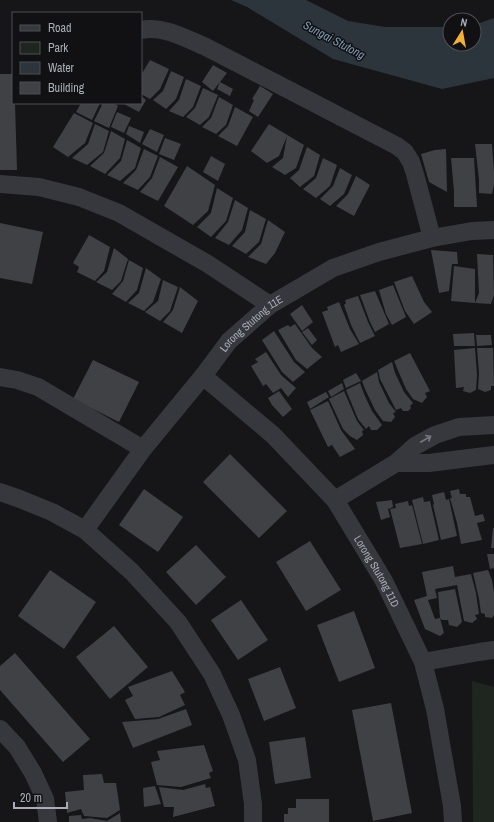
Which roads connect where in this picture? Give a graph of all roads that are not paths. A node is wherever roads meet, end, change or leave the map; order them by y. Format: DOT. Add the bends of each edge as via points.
graph roads {
  1 [pos="142,30"];
  2 [pos="0,184"];
  3 [pos="494,230"];
  4 [pos="432,238"];
  5 [pos="270,305"];
  6 [pos="203,376"];
  7 [pos="0,377"];
  8 [pos="494,425"];
  9 [pos="143,449"];
  10 [pos="494,455"];
  11 [pos="396,463"];
  12 [pos="0,492"];
  13 [pos="335,500"];
  14 [pos="85,530"];
  15 [pos="494,650"];
  16 [pos="423,662"];
  17 [pos="0,729"];
  18 [pos="48,822"];
  19 [pos="253,822"];
  20 [pos="453,822"];
  1 -- 4 [label="street" via="158,29 204,46 397,146 405,152 411,162"];
  2 -- 5 [label="street" via="39,187 79,197 119,213 208,264"];
  3 -- 4 [label="street, Lorong Stutong 11E"];
  4 -- 5 [label="street, Lorong Stutong 11E" via="333,268"];
  5 -- 6 [label="street, Lorong Stutong 11E" via="229,341"];
  6 -- 9 [label="street, Lorong Stutong 11E"];
  6 -- 13 [label="street, Lorong Stutong 11D" via="273,435"];
  7 -- 9 [label="street" via="38,386"];
  11 -- 8 [label="street, one-way" via="415,446 435,435 459,427"];
  9 -- 14 [label="street, Lorong Stutong 11E"];
  10 -- 11 [label="street" via="429,463"];
  11 -- 13 [label="street"];
  12 -- 14 [label="street" via="52,512"];
  13 -- 16 [label="street, Lorong Stutong 11D" via="384,580"];
  14 -- 19 [label="street" via="132,572 178,622 212,674 231,715 247,760"];
  15 -- 16 [label="street"];
  16 -- 20 [label="street, Lorong Stutong 11D" via="435,709"];
  17 -- 18 [label="street" via="17,747 33,773 45,799"];
}
